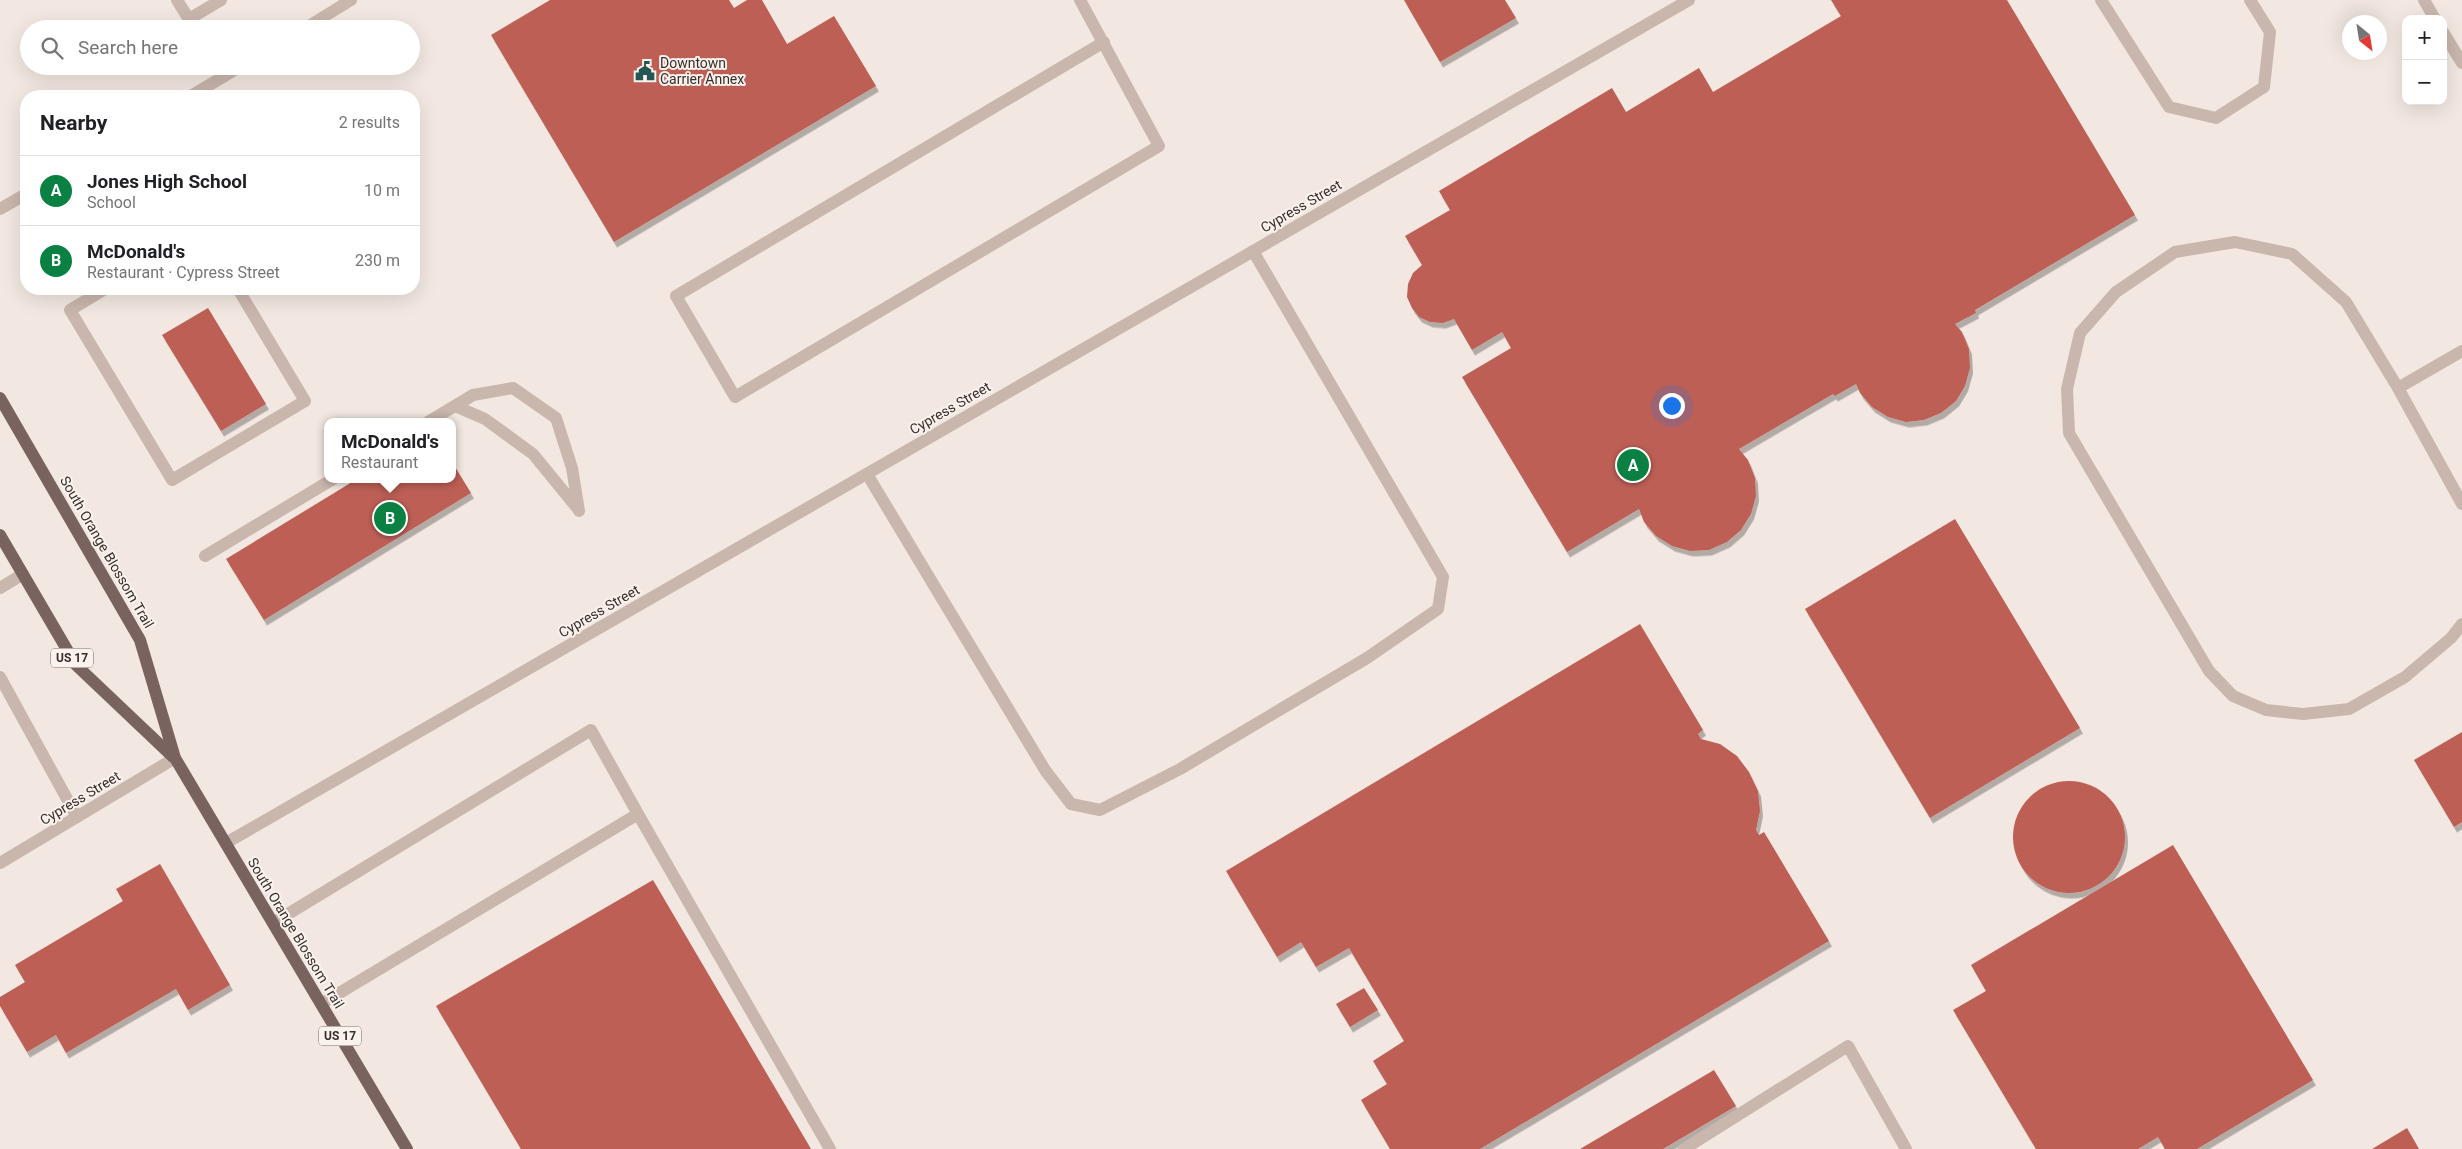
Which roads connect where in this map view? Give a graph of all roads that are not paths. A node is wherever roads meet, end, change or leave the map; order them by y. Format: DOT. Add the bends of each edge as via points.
graph roads {
  1 [pos="177,0"];
  2 [pos="221,0"];
  3 [pos="351,0"];
  4 [pos="1080,0"];
  5 [pos="1689,0"];
  6 [pos="2101,0"];
  7 [pos="2250,0"];
  8 [pos="2424,0"];
  9 [pos="2433,15"];
  10 [pos="190,20"];
  11 [pos="197,20"];
  12 [pos="319,20"];
  13 [pos="2447,39"];
  14 [pos="1104,42"];
  15 [pos="2462,63"];
  16 [pos="216,75"];
  17 [pos="198,90"];
  18 [pos="20,197"];
  19 [pos="0,209"];
  20 [pos="1253,251"];
  21 [pos="95,295"];
  22 [pos="242,295"];
  23 [pos="2462,351"];
  24 [pos="2398,388"];
  25 [pos="0,398"];
  26 [pos="455,406"];
  27 [pos="435,418"];
  28 [pos="867,474"];
  29 [pos="326,483"];
  30 [pos="2462,504"];
  31 [pos="0,534"];
  32 [pos="205,556"];
  33 [pos="23,574"];
  34 [pos="0,588"];
  35 [pos="2462,624"];
  36 [pos="0,677"];
  37 [pos="175,758"];
  38 [pos="638,814"];
  39 [pos="77,817"];
  40 [pos="226,843"];
  41 [pos="0,863"];
  42 [pos="273,923"];
  43 [pos="321,1004"];
  44 [pos="408,1149"];
  45 [pos="830,1149"];
  46 [pos="1684,1149"];
  47 [pos="1906,1149"];
  1 -- 10 [label="street"];
  2 -- 11 [label="street"];
  3 -- 12 [label="street"];
  4 -- 14 [label="street"];
  5 -- 20 [label="street, Cypress Street"];
  6 -- 7 [label="street" via="2169,107 2216,118 2264,87 2270,32"];
  8 -- 9 [label="street"];
  13 -- 15 [label="street"];
  14 -- 14 [label="street" via="1159,146 735,397 676,296"];
  16 -- 17 [label="street"];
  18 -- 19 [label="street"];
  20 -- 28 [label="street, Cypress Street"];
  20 -- 28 [label="street" via="1443,576 1438,609 1367,658 1180,769 1100,810 1070,804 1045,770"];
  21 -- 22 [label="street" via="70,310 172,480 305,401"];
  23 -- 24 [label="street"];
  24 -- 30 [label="street"];
  24 -- 35 [label="street" via="2346,302 2292,254 2235,242 2175,252 2116,292 2080,333 2067,389 2070,433 2209,671 2233,696 2266,710 2303,714 2349,709 2405,677 2451,638"];
  25 -- 37 [label="main road, South Orange Blossom Trail / US 17" via="140,640"];
  26 -- 26 [label="street" via="473,395 513,388 556,418 572,468 579,511 533,454 485,419"];
  26 -- 27 [label="street"];
  28 -- 40 [label="street, Cypress Street"];
  29 -- 32 [label="street"];
  31 -- 33 [label="main road, South Orange Blossom Trail / US 17"];
  33 -- 34 [label="street"];
  33 -- 37 [label="main road, South Orange Blossom Trail / US 17" via="76,665"];
  36 -- 39 [label="street"];
  37 -- 39 [label="street, Cypress Street"];
  37 -- 40 [label="main road, South Orange Blossom Trail / US 17"];
  38 -- 42 [label="street" via="591,730"];
  38 -- 43 [label="street"];
  38 -- 45 [label="street"];
  39 -- 41 [label="street, Cypress Street"];
  40 -- 42 [label="main road, South Orange Blossom Trail / US 17"];
  42 -- 43 [label="main road, South Orange Blossom Trail / US 17"];
  43 -- 44 [label="main road, South Orange Blossom Trail / US 17"];
  46 -- 47 [label="street" via="1848,1046"];
}
